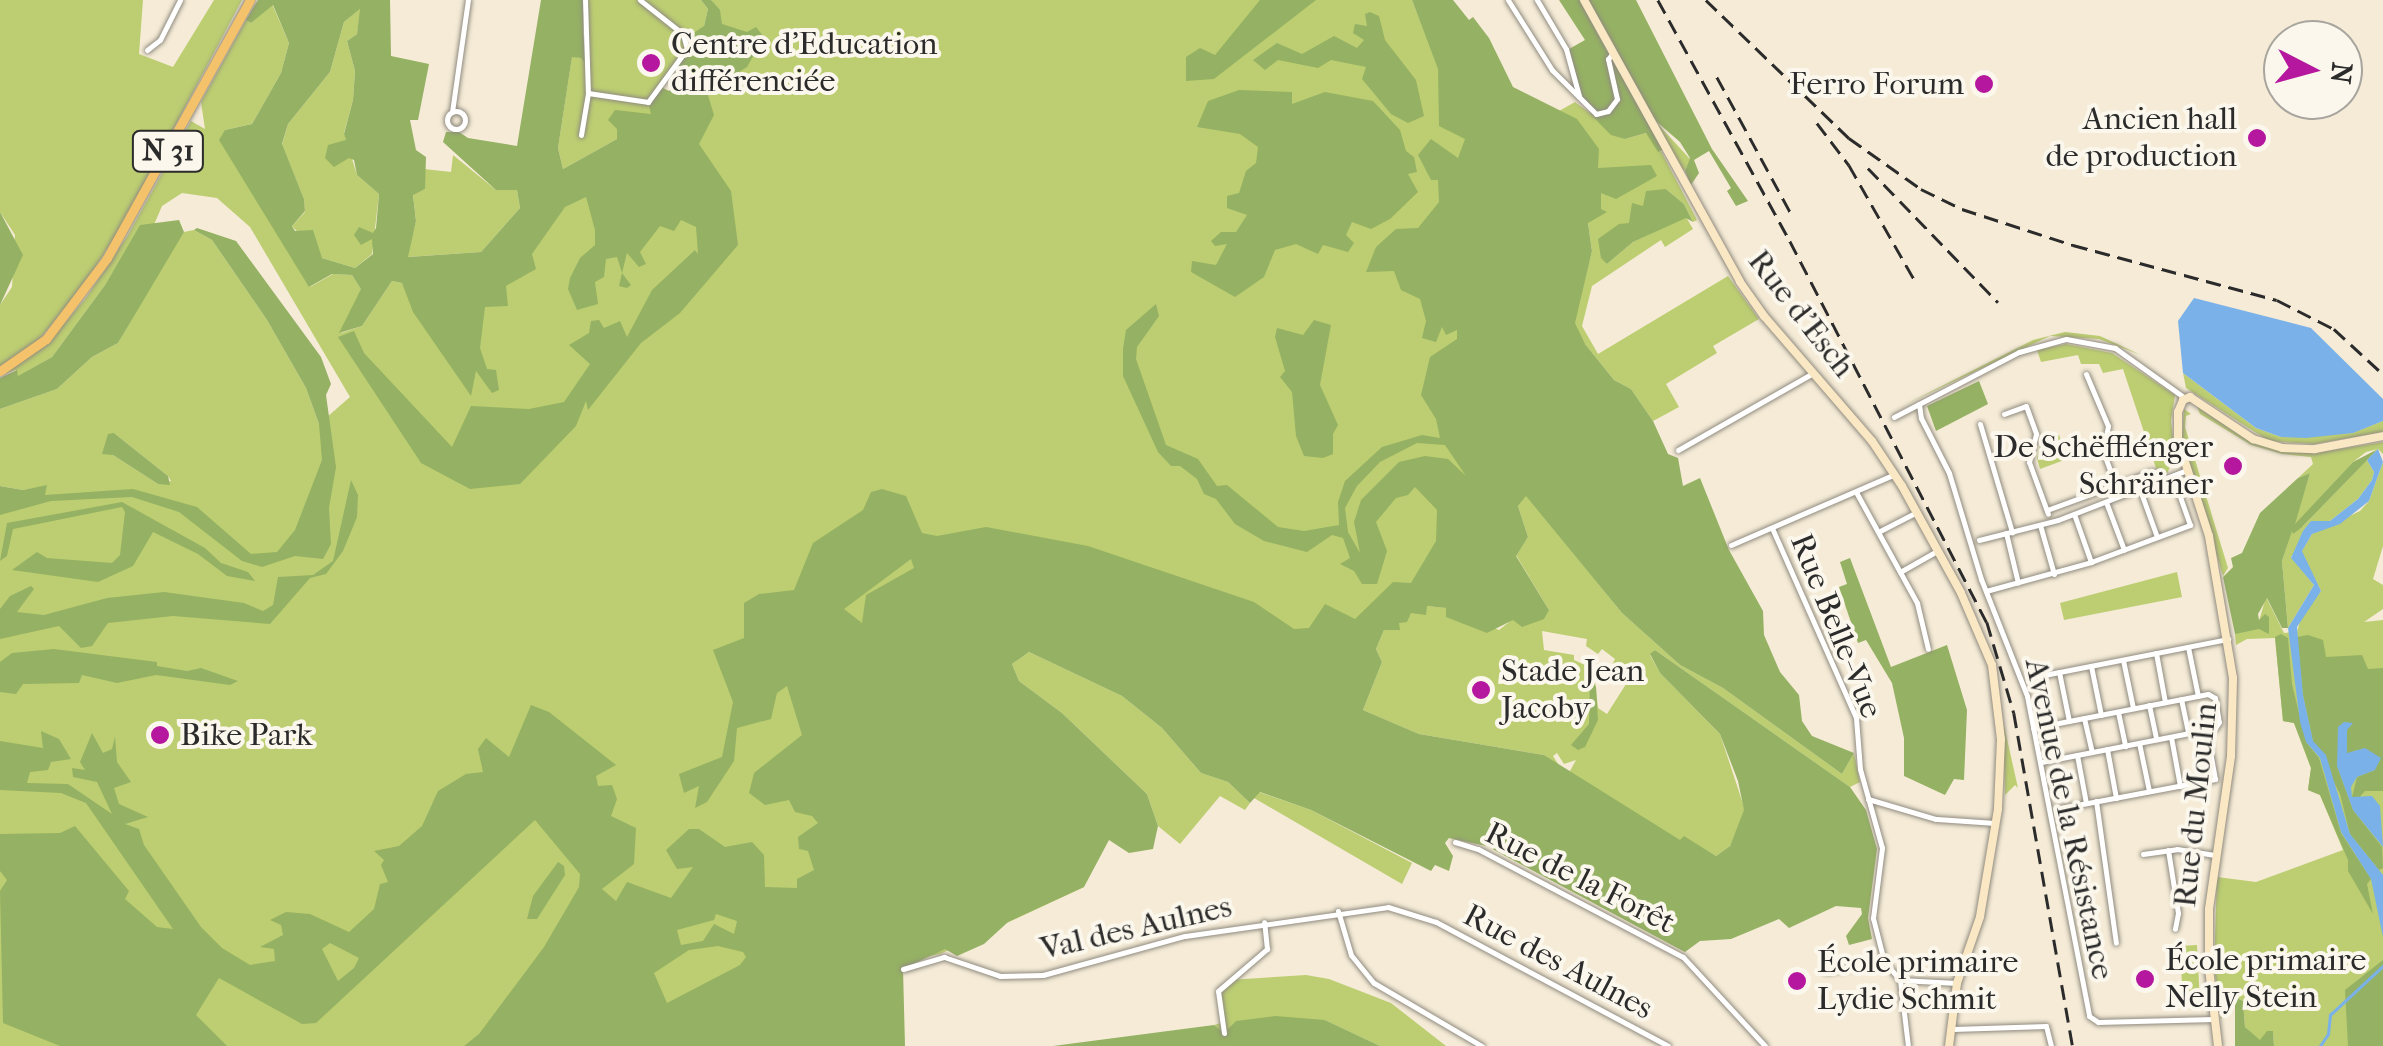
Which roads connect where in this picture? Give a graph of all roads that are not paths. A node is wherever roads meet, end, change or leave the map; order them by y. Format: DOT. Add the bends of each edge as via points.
graph roads {
  1 [pos="180,0"];
  2 [pos="250,0"];
  3 [pos="468,0"];
  4 [pos="586,0"];
  5 [pos="640,0"];
  6 [pos="1508,0"];
  7 [pos="1537,0"];
  8 [pos="1584,0"];
  9 [pos="147,50"];
  10 [pos="1614,53"];
  11 [pos="588,93"];
  12 [pos="1579,99"];
  13 [pos="452,112"];
  14 [pos="581,135"];
  15 [pos="0,371"];
  16 [pos="1813,373"];
  17 [pos="2086,374"];
  18 [pos="2185,398"];
  19 [pos="1920,404"];
  20 [pos="2004,414"];
  21 [pos="1894,417"];
  22 [pos="1980,424"];
  23 [pos="2383,436"];
  24 [pos="1678,450"];
  25 [pos="2188,470"];
  26 [pos="1894,474"];
  27 [pos="2173,477"];
  28 [pos="2163,481"];
  29 [pos="2115,485"];
  30 [pos="2140,490"];
  31 [pos="1856,492"];
  32 [pos="2106,502"];
  33 [pos="1917,512"];
  34 [pos="2047,512"];
  35 [pos="2074,514"];
  36 [pos="2047,523"];
  37 [pos="1772,528"];
  38 [pos="1878,532"];
  39 [pos="2009,533"];
  40 [pos="2158,537"];
  41 [pos="1980,540"];
  42 [pos="1731,546"];
  43 [pos="2124,550"];
  44 [pos="1938,551"];
  45 [pos="2091,562"];
  46 [pos="1900,572"];
  47 [pos="2054,574"];
  48 [pos="2018,583"];
  49 [pos="1986,591"];
  50 [pos="2229,639"];
  51 [pos="2188,647"];
  52 [pos="1928,649"];
  53 [pos="2156,653"];
  54 [pos="2123,660"];
  55 [pos="2091,666"];
  56 [pos="2059,672"];
  57 [pos="2034,677"];
  58 [pos="2198,696"];
  59 [pos="2181,699"];
  60 [pos="2165,702"];
  61 [pos="2148,706"];
  62 [pos="2134,708"];
  63 [pos="2118,712"];
  64 [pos="2101,715"];
  65 [pos="2084,718"];
  66 [pos="2069,721"];
  67 [pos="2033,728"];
  68 [pos="2206,730"];
  69 [pos="2188,733"];
  70 [pos="2171,736"];
  71 [pos="2156,739"];
  72 [pos="2139,743"];
  73 [pos="2125,746"];
  74 [pos="2106,749"];
  75 [pos="2092,752"];
  76 [pos="2077,755"];
  77 [pos="2041,762"];
  78 [pos="2180,786"];
  79 [pos="2149,792"];
  80 [pos="2116,798"];
  81 [pos="1868,799"];
  82 [pos="2096,801"];
  83 [pos="2086,803"];
  84 [pos="2056,809"];
  85 [pos="1996,823"];
  86 [pos="1455,842"];
  87 [pos="2168,850"];
  88 [pos="2143,854"];
  89 [pos="2216,854"];
  90 [pos="1338,911"];
  91 [pos="1426,919"];
  92 [pos="1264,922"];
  93 [pos="2175,929"];
  94 [pos="2116,943"];
  95 [pos="1884,962"];
  96 [pos="903,970"];
  97 [pos="1826,971"];
  98 [pos="1900,980"];
  99 [pos="1957,984"];
  100 [pos="2214,1019"];
  101 [pos="1950,1029"];
  102 [pos="1224,1033"];
  103 [pos="1482,1046"];
  104 [pos="1668,1046"];
  105 [pos="1764,1046"];
  106 [pos="1908,1046"];
  107 [pos="1949,1046"];
  108 [pos="2051,1046"];
  109 [pos="2218,1046"];
  1 -- 9 [label="street" via="160,40"];
  2 -- 15 [label="main road, N 31" via="107,258 46,339"];
  3 -- 13 [label="street"];
  4 -- 11 [label="street"];
  5 -- 11 [label="street" via="684,34 685,52 648,102"];
  6 -- 12 [label="street" via="1552,70"];
  7 -- 12 [label="street" via="1566,48"];
  8 -- 10 [label="street, Rue d'Esch"];
  10 -- 12 [label="street" via="1608,59 1618,90 1613,107 1596,114"];
  10 -- 16 [label="street, Rue d'Esch" via="1740,282"];
  11 -- 14 [label="street"];
  16 -- 24 [label="street"];
  16 -- 26 [label="street, Rue d'Esch"];
  17 -- 29 [label="street" via="2108,426 2103,452"];
  18 -- 19 [label="street" via="2115,348 2066,339 2020,352"];
  18 -- 23 [label="street" via="2282,448"];
  18 -- 25 [label="street, Rue du Moulin" via="2177,426"];
  19 -- 21 [label="street"];
  19 -- 49 [label="street, Avenue de la Résistance" via="1950,473"];
  20 -- 34 [label="street" via="2026,406 2036,434 2029,462"];
  22 -- 39 [label="street"];
  25 -- 27 [label="street"];
  25 -- 50 [label="street, Rue du Moulin"];
  26 -- 31 [label="street"];
  26 -- 33 [label="street, Rue d'Esch"];
  27 -- 28 [label="street"];
  27 -- 40 [label="street" via="2190,525"];
  28 -- 29 [label="street" via="2154,471"];
  28 -- 30 [label="street"];
  29 -- 34 [label="street"];
  30 -- 32 [label="street"];
  30 -- 40 [label="street"];
  31 -- 37 [label="street"];
  31 -- 38 [label="street"];
  32 -- 35 [label="street"];
  32 -- 43 [label="street"];
  33 -- 38 [label="street"];
  33 -- 44 [label="street, Rue d'Esch"];
  34 -- 36 [label="street"];
  35 -- 36 [label="street"];
  35 -- 45 [label="street"];
  36 -- 39 [label="street"];
  36 -- 47 [label="street"];
  37 -- 42 [label="street"];
  37 -- 81 [label="street, Rue Belle-Vue" via="1856,718"];
  38 -- 46 [label="street"];
  39 -- 41 [label="street"];
  39 -- 48 [label="street"];
  40 -- 43 [label="street"];
  43 -- 45 [label="street"];
  44 -- 46 [label="street"];
  44 -- 85 [label="street, Rue d'Esch" via="1970,610 1995,678 2001,764"];
  45 -- 47 [label="street"];
  46 -- 52 [label="street" via="1917,603"];
  47 -- 48 [label="street"];
  48 -- 49 [label="street"];
  49 -- 67 [label="street, Avenue de la Résistance" via="2014,657"];
  50 -- 51 [label="street"];
  50 -- 89 [label="street, Rue du Moulin" via="2233,734"];
  51 -- 53 [label="street"];
  51 -- 58 [label="street"];
  53 -- 54 [label="street"];
  53 -- 60 [label="street"];
  54 -- 55 [label="street"];
  54 -- 62 [label="street"];
  55 -- 56 [label="street"];
  55 -- 64 [label="street"];
  56 -- 57 [label="street"];
  56 -- 66 [label="street"];
  58 -- 59 [label="street"];
  58 -- 68 [label="street" via="2215,698 2219,724"];
  59 -- 60 [label="street"];
  59 -- 69 [label="street"];
  60 -- 61 [label="street"];
  61 -- 62 [label="street"];
  61 -- 71 [label="street"];
  62 -- 63 [label="street"];
  63 -- 64 [label="street"];
  63 -- 73 [label="street"];
  64 -- 65 [label="street"];
  65 -- 66 [label="street"];
  65 -- 75 [label="street"];
  66 -- 67 [label="street"];
  67 -- 77 [label="street, Avenue de la Résistance"];
  68 -- 69 [label="street"];
  68 -- 78 [label="street" via="2215,779"];
  69 -- 70 [label="street"];
  70 -- 71 [label="street"];
  70 -- 78 [label="street"];
  71 -- 72 [label="street"];
  72 -- 73 [label="street"];
  72 -- 79 [label="street"];
  73 -- 74 [label="street"];
  74 -- 75 [label="street"];
  74 -- 80 [label="street"];
  75 -- 76 [label="street"];
  76 -- 77 [label="street"];
  76 -- 83 [label="street"];
  77 -- 100 [label="street, Avenue de la Résistance" via="2091,1020"];
  78 -- 79 [label="street"];
  79 -- 80 [label="street"];
  80 -- 82 [label="street"];
  81 -- 85 [label="street" via="1936,819"];
  81 -- 95 [label="street, Rue Belle-Vue" via="1882,848 1873,918"];
  82 -- 83 [label="street"];
  82 -- 94 [label="street"];
  83 -- 84 [label="street"];
  85 -- 99 [label="street, Rue d'Esch" via="1980,917"];
  86 -- 105 [label="street, Rue de la Forêt" via="1478,848 1683,957"];
  87 -- 88 [label="street"];
  87 -- 89 [label="street"];
  87 -- 93 [label="street"];
  89 -- 100 [label="street, Rue du Moulin" via="2208,940"];
  90 -- 91 [label="street, Val des Aulnes" via="1388,907"];
  90 -- 92 [label="street, Val des Aulnes"];
  90 -- 103 [label="street" via="1352,955 1374,983"];
  91 -- 104 [label="street, Rue des Aulnes"];
  92 -- 96 [label="street, Val des Aulnes" via="1185,936 1044,976 1000,976 944,956"];
  92 -- 102 [label="street, Val des Aulnes" via="1267,950 1218,991"];
  95 -- 97 [label="street"];
  95 -- 98 [label="street"];
  98 -- 99 [label="street"];
  98 -- 106 [label="street"];
  99 -- 101 [label="street, Rue d'Esch"];
  100 -- 109 [label="street, Rue du Moulin"];
  101 -- 107 [label="street, Rue d'Esch"];
  101 -- 108 [label="street" via="2048,1027"];
}
